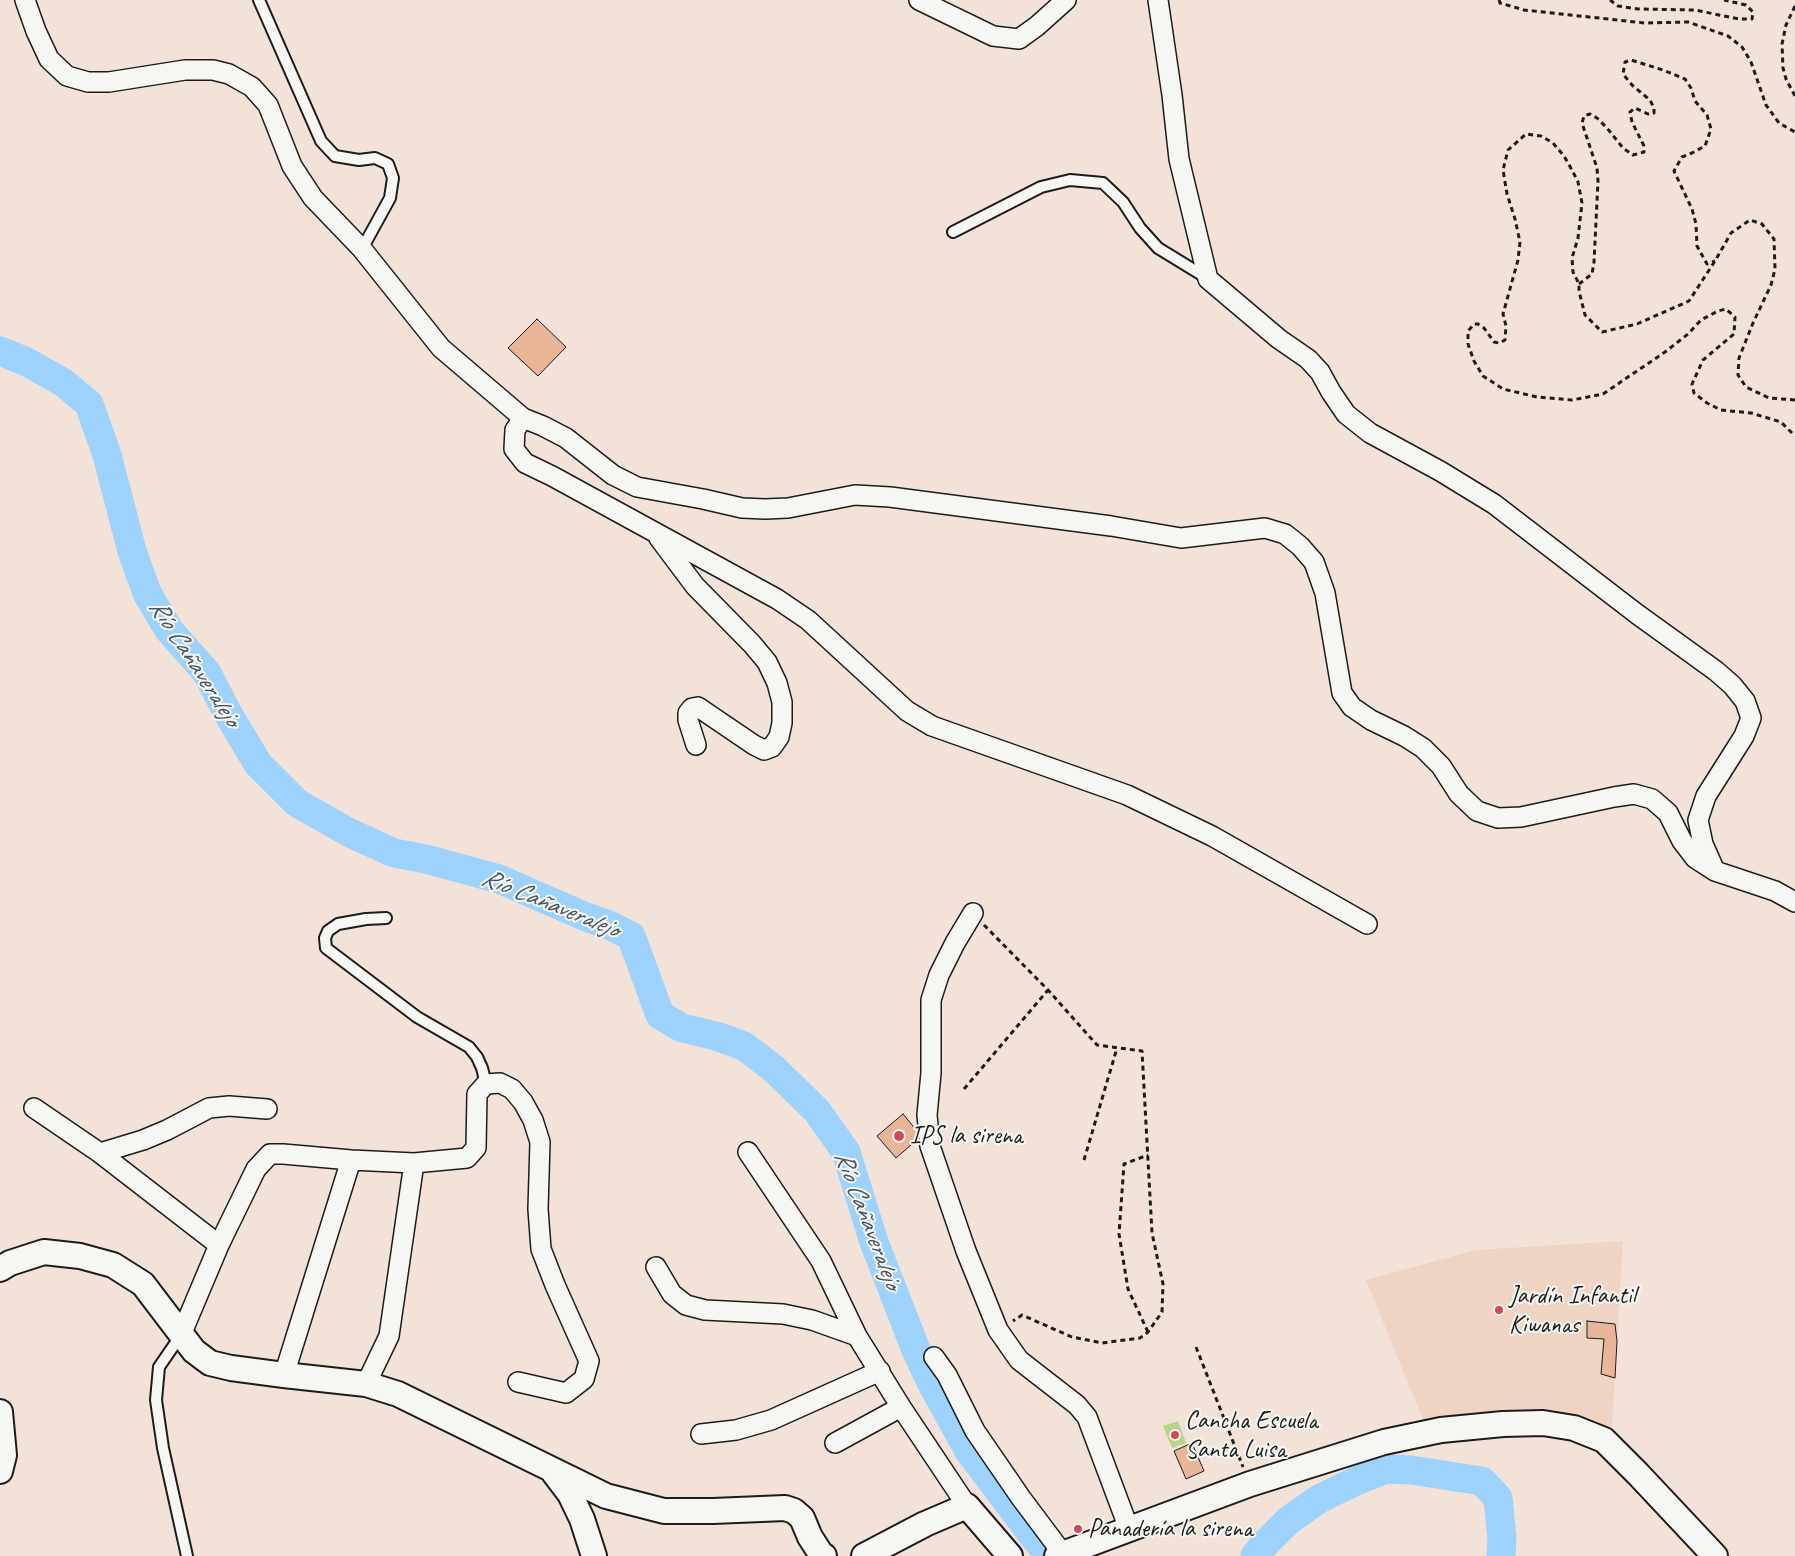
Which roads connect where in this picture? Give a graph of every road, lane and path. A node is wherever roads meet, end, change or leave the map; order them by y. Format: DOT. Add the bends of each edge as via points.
graph roads {
  1 [pos="25,0"];
  2 [pos="259,0"];
  3 [pos="919,0"];
  4 [pos="1066,0"];
  5 [pos="1158,0"];
  6 [pos="1499,0"];
  7 [pos="1610,0"];
  8 [pos="1724,0"];
  9 [pos="1795,6"];
  10 [pos="1795,96"];
  11 [pos="1795,132"];
  12 [pos="953,232"];
  13 [pos="362,250"];
  14 [pos="1716,261"];
  15 [pos="1208,278"];
  16 [pos="1579,284"];
  17 [pos="1795,400"];
  18 [pos="523,418"];
  19 [pos="1795,436"];
  20 [pos="656,535"];
  21 [pos="696,745"];
  22 [pos="1715,871"];
  23 [pos="1795,902"];
  24 [pos="973,913"];
  25 [pos="386,918"];
  26 [pos="1367,924"];
  27 [pos="1048,990"];
  28 [pos="1117,1048"];
  29 [pos="486,1084"];
  30 [pos="964,1089"];
  31 [pos="34,1108"];
  32 [pos="267,1109"];
  33 [pos="748,1152"];
  34 [pos="100,1154"];
  35 [pos="1148,1155"];
  36 [pos="351,1160"];
  37 [pos="1084,1160"];
  38 [pos="414,1163"];
  39 [pos="219,1245"];
  40 [pos="656,1267"];
  41 [pos="0,1269"];
  42 [pos="1022,1315"];
  43 [pos="1148,1332"];
  44 [pos="181,1335"];
  45 [pos="857,1336"];
  46 [pos="1196,1347"];
  47 [pos="934,1358"];
  48 [pos="880,1371"];
  49 [pos="284,1375"];
  50 [pos="518,1382"];
  51 [pos="366,1384"];
  52 [pos="901,1408"];
  53 [pos="0,1412"];
  54 [pos="701,1434"];
  55 [pos="835,1443"];
  56 [pos="0,1471"];
  57 [pos="552,1471"];
  58 [pos="1250,1484"];
  59 [pos="967,1506"];
  60 [pos="1129,1529"];
  61 [pos="1064,1553"];
  62 [pos="187,1556"];
  63 [pos="594,1556"];
  64 [pos="824,1556"];
  65 [pos="864,1556"];
  66 [pos="1010,1556"];
  67 [pos="1715,1556"];
  1 -- 13 [label="street" via="49,59 67,76 88,82 109,82 184,70 213,70 229,74 252,87 268,104 292,166 302,182"];
  2 -- 13 [label="lane" via="321,141 336,156 359,160 375,158 388,164 393,178 390,198"];
  3 -- 4 [label="street" via="994,36 1019,40"];
  5 -- 15 [label="street" via="1179,159"];
  6 -- 11 [label="path" via="1524,10 1646,22 1688,22 1728,36 1742,47 1751,62 1766,105 1779,122"];
  7 -- 8 [label="path" via="1618,6 1638,9 1694,10 1752,19 1753,12 1746,6"];
  9 -- 10 [label="path" via="1782,44 1783,68"];
  12 -- 15 [label="lane" via="1041,187 1070,180 1103,184 1123,202 1158,248"];
  13 -- 18 [label="street" via="441,348"];
  14 -- 16 [label="path" via="1689,301 1638,324 1602,332 1585,315"];
  14 -- 16 [label="path" via="1707,264 1697,246 1692,209 1674,172 1682,157 1705,146 1711,129 1707,115 1695,101 1686,79 1630,60 1625,62 1623,74 1650,100 1654,113 1651,115 1634,108 1630,112 1644,146 1644,152 1633,155 1597,118 1590,114 1584,116 1582,123 1588,135 1598,181 1592,274"];
  14 -- 17 [label="path" via="1731,234 1750,220 1762,224 1774,240 1775,269 1771,285 1739,358 1738,375 1746,387 1769,398"];
  15 -- 22 [label="street" via="1308,360 1320,372 1346,414 1370,433 1494,504 1716,670 1745,701 1751,718 1744,736 1706,796 1698,820 1703,844"];
  16 -- 19 [label="path" via="1573,272 1572,258 1581,218 1578,182 1553,142 1526,134 1508,150 1503,170 1506,194 1520,242 1503,314 1505,340 1494,342 1478,324 1468,331 1468,344 1483,376 1503,389 1537,397 1572,400 1602,394 1664,352 1701,320 1726,309 1735,317 1734,334 1703,360 1692,384 1694,393 1721,410 1781,422"];
  18 -- 20 [label="street" via="515,430 514,449 525,463"];
  18 -- 22 [label="street" via="566,438 613,475 637,487 742,508 788,508 855,495 1111,526 1182,538 1265,528 1284,534 1314,562 1325,594 1342,693 1352,707 1371,720 1423,748 1441,766 1459,794 1477,811 1498,818 1521,817 1634,794 1652,799 1668,813 1695,858"];
  20 -- 21 [label="street" via="695,586 767,662 782,702 779,737 772,747 764,750 754,746 698,707 688,713"];
  20 -- 26 [label="street" via="777,599 808,620 907,711 932,726 1127,795 1212,836"];
  22 -- 23 [label="street"];
  24 -- 27 [label="path"];
  24 -- 60 [label="street" via="939,974 931,1000 927,1115 930,1146 966,1251 998,1330 1019,1360 1088,1417"];
  25 -- 29 [label="lane" via="338,924 328,931 326,948 417,1017 469,1047 479,1062"];
  27 -- 28 [label="path" via="1097,1045"];
  27 -- 30 [label="path"];
  28 -- 35 [label="path" via="1142,1051"];
  28 -- 37 [label="path"];
  29 -- 38 [label="street" via="477,1094 476,1148 467,1158"];
  29 -- 50 [label="street" via="500,1083 512,1089 533,1120 540,1142 538,1209 542,1249 589,1361 584,1379 566,1393"];
  31 -- 34 [label="street"];
  32 -- 34 [label="street" via="209,1108 167,1130"];
  33 -- 45 [label="street" via="821,1260"];
  34 -- 39 [label="street"];
  35 -- 43 [label="path" via="1152,1233 1163,1284 1162,1312"];
  35 -- 43 [label="path" via="1124,1164 1119,1234 1128,1289"];
  36 -- 38 [label="street"];
  36 -- 39 [label="street" via="270,1154 256,1168"];
  36 -- 49 [label="street"];
  38 -- 51 [label="street" via="388,1336"];
  39 -- 44 [label="street"];
  40 -- 45 [label="street" via="672,1294 686,1305 705,1310 783,1314 812,1320"];
  41 -- 44 [label="street" via="10,1262 44,1252 113,1264 143,1284"];
  42 -- 43 [label="path" via="1072,1337 1102,1343 1140,1338"];
  44 -- 49 [label="street" via="210,1363"];
  44 -- 62 [label="lane" via="159,1367 156,1400"];
  45 -- 48 [label="street"];
  46 -- 58 [label="path"];
  47 -- 61 [label="street" via="947,1375 975,1430 1021,1498"];
  48 -- 52 [label="street"];
  48 -- 54 [label="street" via="771,1420 736,1430"];
  49 -- 51 [label="street"];
  51 -- 57 [label="street" via="398,1394"];
  52 -- 55 [label="street"];
  52 -- 59 [label="street"];
  53 -- 56 [label="street" via="4,1455"];
  57 -- 63 [label="street" via="570,1494"];
  57 -- 64 [label="street" via="606,1496 664,1511 785,1508 802,1518 810,1537"];
  58 -- 60 [label="street"];
  58 -- 67 [label="street" via="1384,1442 1441,1430 1543,1423 1574,1428 1604,1440"];
  59 -- 65 [label="street"];
  59 -- 66 [label="street"];
  60 -- 61 [label="street"];
}
